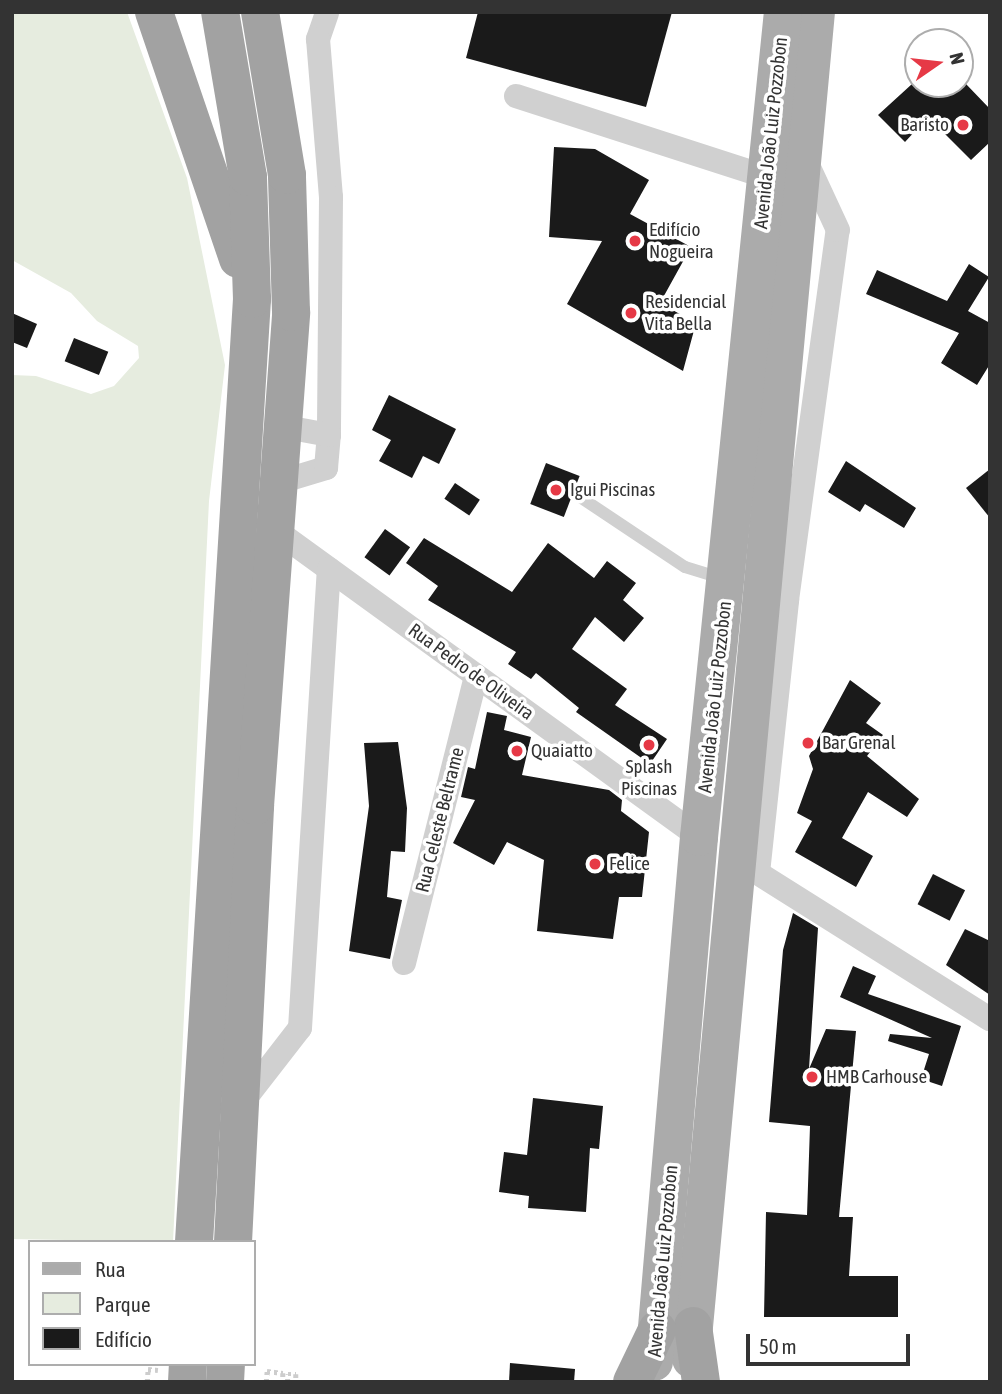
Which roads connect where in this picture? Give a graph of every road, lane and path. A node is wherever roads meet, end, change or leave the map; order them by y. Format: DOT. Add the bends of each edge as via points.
graph roads {
  1 [pos="154,12"];
  2 [pos="220,12"];
  3 [pos="260,12"];
  4 [pos="783,12"];
  5 [pos="816,12"];
  6 [pos="327,13"];
  7 [pos="516,96"];
  8 [pos="767,177"];
  9 [pos="252,299"];
  10 [pos="286,427"];
  11 [pos="328,435"];
  12 [pos="283,481"];
  13 [pos="580,497"];
  14 [pos="278,532"];
  15 [pos="329,569"];
  16 [pos="728,580"];
  17 [pos="476,676"];
  18 [pos="699,837"];
  19 [pos="745,865"];
  20 [pos="404,963"];
  21 [pos="990,1019"];
  22 [pos="240,1105"];
  23 [pos="194,1240"];
  24 [pos="233,1240"];
  25 [pos="675,1328"];
  26 [pos="181,1372"];
  27 [pos="148,1382"];
  28 [pos="266,1382"];
  29 [pos="284,1382"];
  30 [pos="296,1382"];
  31 [pos="632,1382"];
  32 [pos="653,1382"];
  33 [pos="689,1382"];
  34 [pos="701,1382"];
  1 -- 9 [label="highway"];
  2 -- 9 [label="highway" via="248,177"];
  3 -- 10 [label="highway" via="287,175"];
  4 -- 8 [label="main road, Avenida João Luiz Pozzobon"];
  5 -- 19 [label="main road, Avenida João Luiz Pozzobon"];
  6 -- 11 [label="street" via="318,39 331,210"];
  7 -- 8 [label="street"];
  8 -- 16 [label="main road, Avenida João Luiz Pozzobon"];
  9 -- 23 [label="highway"];
  10 -- 11 [label="street"];
  10 -- 12 [label="highway"];
  11 -- 12 [label="street" via="326,468"];
  12 -- 14 [label="highway"];
  13 -- 16 [label="lane" via="685,567"];
  14 -- 15 [label="street, Rua Pedro de Oliveira"];
  14 -- 22 [label="highway"];
  15 -- 17 [label="street, Rua Pedro de Oliveira"];
  15 -- 22 [label="street" via="300,1028"];
  16 -- 18 [label="main road, Avenida João Luiz Pozzobon"];
  17 -- 18 [label="street, Rua Pedro de Oliveira"];
  17 -- 20 [label="street, Rua Celeste Beltrame"];
  18 -- 25 [label="main road, Avenida João Luiz Pozzobon"];
  19 -- 21 [label="street"];
  19 -- 25 [label="main road, Avenida João Luiz Pozzobon"];
  22 -- 24 [label="highway"];
  25 -- 31 [label="highway"];
  25 -- 32 [label="main road, Avenida João Luiz Pozzobon"];
  25 -- 33 [label="main road, Avenida João Luiz Pozzobon"];
  25 -- 34 [label="highway"];
  26 -- 27 [label="path" via="149,1370"];
  28 -- 29 [label="path" via="267,1371 283,1373"];
  29 -- 30 [label="path" via="288,1374 296,1374"];
}
